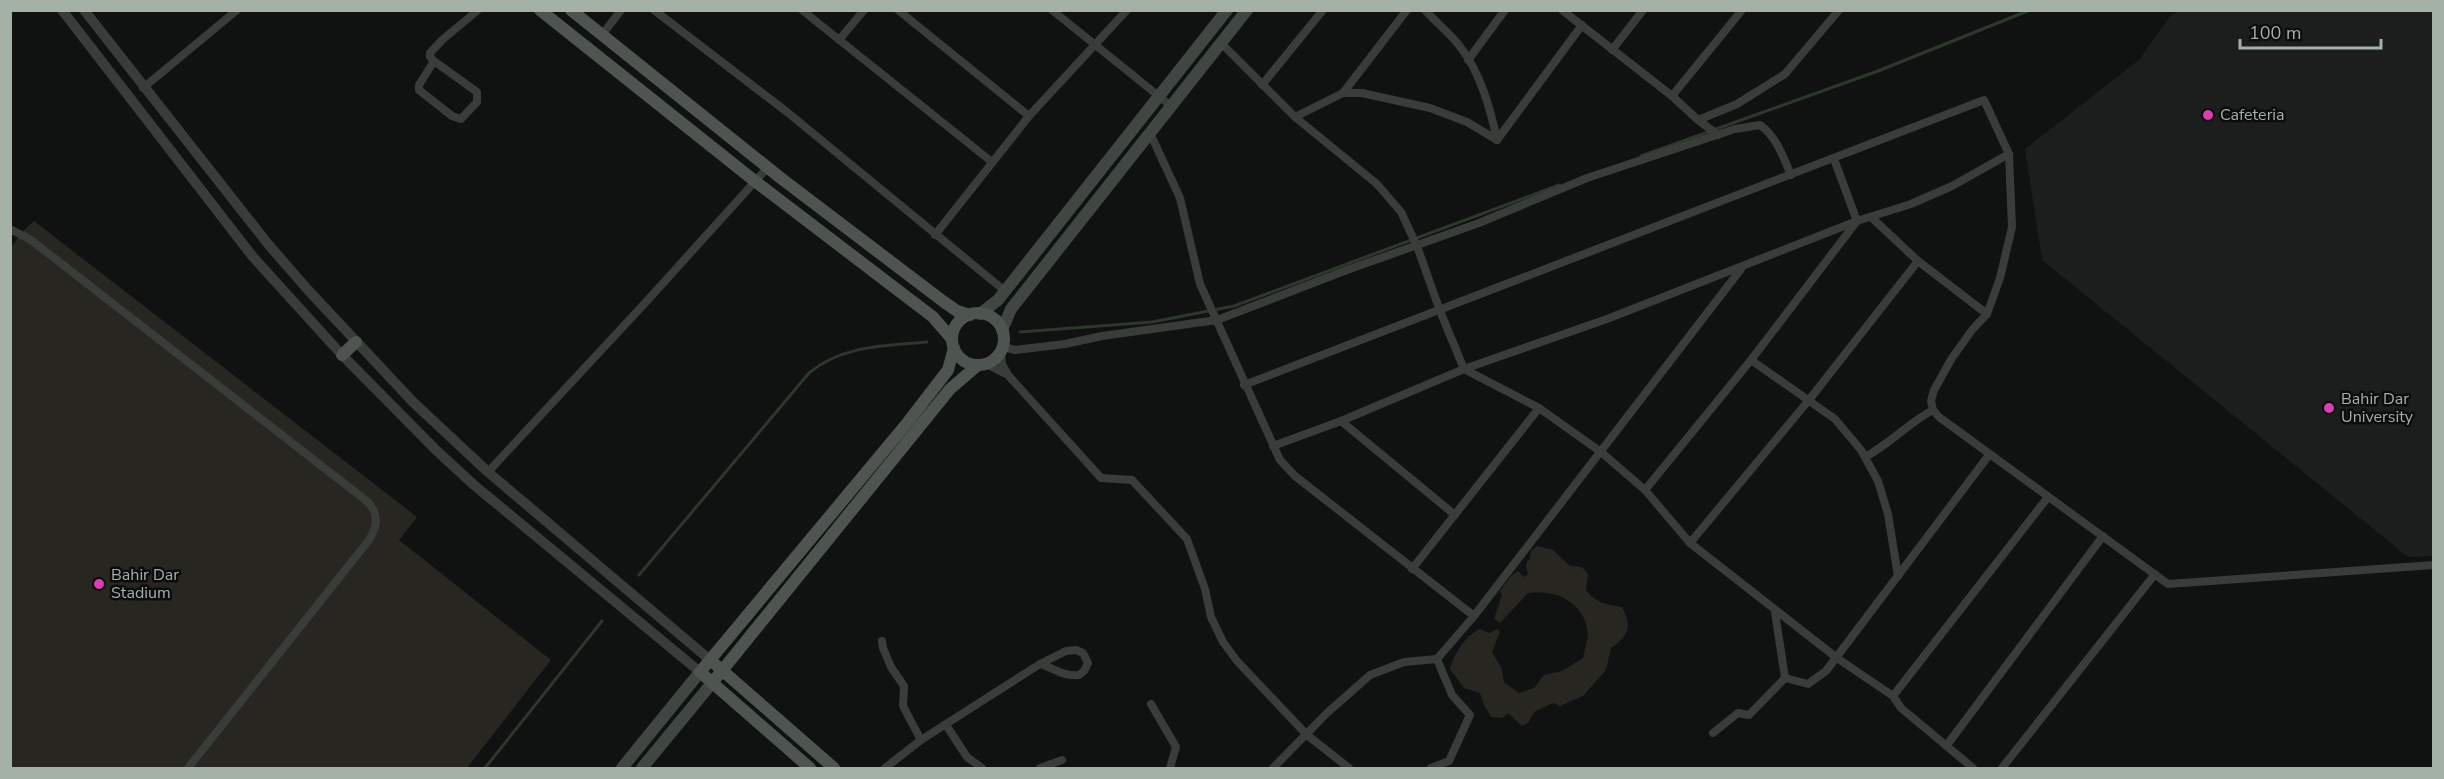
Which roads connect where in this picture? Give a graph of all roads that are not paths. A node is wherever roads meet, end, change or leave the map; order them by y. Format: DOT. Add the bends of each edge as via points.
graph roads {
  1 [pos="62,10"];
  2 [pos="84,10"];
  3 [pos="237,10"];
  4 [pos="478,10"];
  5 [pos="540,10"];
  6 [pos="571,10"];
  7 [pos="621,10"];
  8 [pos="654,10"];
  9 [pos="802,10"];
  10 [pos="864,10"];
  11 [pos="898,10"];
  12 [pos="1052,10"];
  13 [pos="1127,10"];
  14 [pos="1227,10"];
  15 [pos="1247,10"];
  16 [pos="1323,10"];
  17 [pos="1407,10"];
  18 [pos="1425,10"];
  19 [pos="1505,10"];
  20 [pos="1562,10"];
  21 [pos="1643,10"];
  22 [pos="1742,10"];
  23 [pos="1839,10"];
  24 [pos="1582,26"];
  25 [pos="602,35"];
  26 [pos="839,40"];
  27 [pos="1221,43"];
  28 [pos="1094,45"];
  29 [pos="1612,50"];
  30 [pos="1468,60"];
  31 [pos="434,61"];
  32 [pos="1262,85"];
  33 [pos="143,88"];
  34 [pos="1343,93"];
  35 [pos="1672,96"];
  36 [pos="1159,97"];
  37 [pos="1172,106"];
  38 [pos="1029,116"];
  39 [pos="1294,117"];
  40 [pos="1698,120"];
  41 [pos="1150,133"];
  42 [pos="1717,134"];
  43 [pos="1497,140"];
  44 [pos="2008,154"];
  45 [pos="1834,159"];
  46 [pos="992,162"];
  47 [pos="768,167"];
  48 [pos="1791,175"];
  49 [pos="756,182"];
  50 [pos="1871,217"];
  51 [pos="1857,221"];
  52 [pos="10,229"];
  53 [pos="935,235"];
  54 [pos="1417,245"];
  55 [pos="1918,261"];
  56 [pos="1742,268"];
  57 [pos="1005,291"];
  58 [pos="1440,310"];
  59 [pos="975,314"];
  60 [pos="1988,314"];
  61 [pos="1217,320"];
  62 [pos="1002,330"];
  63 [pos="356,342"];
  64 [pos="953,344"];
  65 [pos="1002,349"];
  66 [pos="342,355"];
  67 [pos="1751,360"];
  68 [pos="982,364"];
  69 [pos="1464,369"];
  70 [pos="1008,375"];
  71 [pos="1244,385"];
  72 [pos="1809,400"];
  73 [pos="1539,408"];
  74 [pos="1933,410"];
  75 [pos="1341,421"];
  76 [pos="1273,446"];
  77 [pos="1601,452"];
  78 [pos="1989,455"];
  79 [pos="1865,457"];
  80 [pos="488,472"];
  81 [pos="1645,490"];
  82 [pos="2048,497"];
  83 [pos="1455,515"];
  84 [pos="2103,537"];
  85 [pos="1690,543"];
  86 [pos="2433,565"];
  87 [pos="1412,569"];
  88 [pos="2155,574"];
  89 [pos="1898,576"];
  90 [pos="1775,612"];
  91 [pos="1474,616"];
  92 [pos="882,641"];
  93 [pos="1837,658"];
  94 [pos="1437,659"];
  95 [pos="710,660"];
  96 [pos="1040,664"];
  97 [pos="722,670"];
  98 [pos="700,672"];
  99 [pos="1785,678"];
  100 [pos="712,683"];
  101 [pos="1893,696"];
  102 [pos="1151,704"];
  103 [pos="946,725"];
  104 [pos="1713,733"];
  105 [pos="1307,735"];
  106 [pos="921,740"];
  107 [pos="1947,745"];
  108 [pos="1062,760"];
  109 [pos="188,768"];
  110 [pos="622,768"];
  111 [pos="642,768"];
  112 [pos="810,768"];
  113 [pos="834,768"];
  114 [pos="885,768"];
  115 [pos="982,768"];
  116 [pos="1040,768"];
  117 [pos="1170,768"];
  118 [pos="1273,768"];
  119 [pos="1349,768"];
  120 [pos="1431,768"];
  121 [pos="1973,768"];
  122 [pos="2001,768"];
  1 -- 66 [label="street" via="254,256"];
  2 -- 33 [label="street"];
  3 -- 33 [label="street"];
  4 -- 31 [label="street" via="432,50 430,57"];
  5 -- 49 [label="main road"];
  6 -- 25 [label="main road"];
  7 -- 25 [label="street"];
  8 -- 53 [label="street" via="787,112"];
  9 -- 26 [label="street"];
  10 -- 26 [label="street"];
  11 -- 38 [label="street"];
  12 -- 28 [label="street"];
  13 -- 28 [label="street"];
  14 -- 36 [label="main road"];
  15 -- 27 [label="main road"];
  16 -- 32 [label="street"];
  17 -- 34 [label="street"];
  18 -- 30 [label="street"];
  19 -- 30 [label="street"];
  20 -- 24 [label="street"];
  21 -- 29 [label="street"];
  22 -- 35 [label="street"];
  23 -- 40 [label="street" via="1785,74 1737,104"];
  24 -- 29 [label="street"];
  24 -- 43 [label="street"];
  25 -- 47 [label="main road"];
  26 -- 46 [label="street"];
  27 -- 32 [label="street"];
  27 -- 37 [label="main road"];
  28 -- 36 [label="street"];
  28 -- 38 [label="street"];
  29 -- 35 [label="street"];
  30 -- 43 [label="street" via="1491,108"];
  31 -- 31 [label="street" via="418,90 461,119 477,102 477,92"];
  32 -- 39 [label="street"];
  33 -- 63 [label="street" via="268,244"];
  34 -- 39 [label="street"];
  34 -- 43 [label="street" via="1362,93 1430,108 1467,122"];
  35 -- 40 [label="street"];
  36 -- 37 [label="street"];
  36 -- 57 [label="main road"];
  37 -- 41 [label="main road"];
  38 -- 46 [label="street"];
  39 -- 54 [label="street" via="1377,184 1401,212"];
  40 -- 42 [label="street"];
  41 -- 61 [label="street" via="1180,198 1200,284"];
  41 -- 62 [label="main road" via="1011,309"];
  42 -- 48 [label="street" via="1760,125 1776,140"];
  42 -- 54 [label="street" via="1587,178 1479,224"];
  44 -- 45 [label="street" via="1984,100"];
  44 -- 50 [label="street" via="1952,186"];
  44 -- 60 [label="street" via="2012,227"];
  45 -- 48 [label="street"];
  45 -- 51 [label="street"];
  46 -- 53 [label="street"];
  47 -- 49 [label="street"];
  47 -- 59 [label="main road" via="944,302 957,311"];
  48 -- 58 [label="street"];
  49 -- 64 [label="main road" via="933,317"];
  49 -- 80 [label="street"];
  50 -- 51 [label="street"];
  50 -- 55 [label="street"];
  51 -- 56 [label="street"];
  51 -- 67 [label="street"];
  52 -- 109 [label="street" via="31,240 375,510 375,529 369,540"];
  53 -- 57 [label="street"];
  54 -- 58 [label="street"];
  54 -- 61 [label="street"];
  55 -- 60 [label="street"];
  55 -- 72 [label="street"];
  56 -- 69 [label="street"];
  56 -- 77 [label="street"];
  57 -- 59 [label="main road" via="989,309"];
  58 -- 69 [label="street"];
  58 -- 71 [label="street"];
  59 -- 62 [label="main road" via="994,318"];
  59 -- 64 [label="main road" via="957,324"];
  60 -- 74 [label="street" via="1952,358 1934,390"];
  61 -- 65 [label="street" via="1055,345"];
  61 -- 71 [label="street"];
  62 -- 65 [label="main road"];
  63 -- 66 [label="main road"];
  63 -- 80 [label="street" via="441,430"];
  64 -- 68 [label="main road" via="963,360"];
  64 -- 95 [label="main road" via="948,370 921,406"];
  65 -- 68 [label="main road"];
  65 -- 70 [label="street" via="1002,364"];
  66 -- 98 [label="street" via="474,485"];
  67 -- 72 [label="street"];
  67 -- 81 [label="street"];
  68 -- 70 [label="street"];
  68 -- 97 [label="main road" via="950,388"];
  69 -- 73 [label="street"];
  69 -- 75 [label="street"];
  70 -- 105 [label="street" via="1101,478 1132,480 1187,539 1211,617 1223,642"];
  71 -- 76 [label="street"];
  72 -- 79 [label="street" via="1835,419"];
  72 -- 85 [label="street"];
  73 -- 77 [label="street"];
  73 -- 83 [label="street"];
  74 -- 78 [label="street"];
  74 -- 79 [label="street"];
  75 -- 76 [label="street"];
  75 -- 83 [label="street"];
  76 -- 87 [label="street" via="1295,476"];
  77 -- 81 [label="street"];
  77 -- 91 [label="street"];
  78 -- 82 [label="street"];
  78 -- 89 [label="street"];
  79 -- 89 [label="street" via="1878,481 1888,514"];
  80 -- 95 [label="street"];
  81 -- 85 [label="street"];
  82 -- 84 [label="street"];
  82 -- 101 [label="street"];
  83 -- 87 [label="street"];
  84 -- 88 [label="street"];
  84 -- 107 [label="street"];
  85 -- 90 [label="street"];
  86 -- 88 [label="street" via="2168,584"];
  87 -- 91 [label="street"];
  88 -- 122 [label="street"];
  89 -- 93 [label="street"];
  90 -- 93 [label="street"];
  90 -- 99 [label="street"];
  91 -- 94 [label="street"];
  92 -- 106 [label="street" via="891,667 904,686 903,706"];
  93 -- 99 [label="street" via="1808,684"];
  93 -- 101 [label="street"];
  94 -- 105 [label="street" via="1404,662 1370,675"];
  94 -- 120 [label="street" via="1452,694 1470,715 1449,761"];
  95 -- 97 [label="main road"];
  95 -- 98 [label="main road"];
  96 -- 96 [label="street" via="1076,650 1083,653 1088,663 1079,675 1071,676"];
  96 -- 103 [label="street"];
  97 -- 100 [label="main road"];
  97 -- 113 [label="main road"];
  98 -- 100 [label="main road"];
  98 -- 110 [label="main road"];
  99 -- 104 [label="street" via="1749,715 1738,713"];
  100 -- 111 [label="main road"];
  100 -- 112 [label="main road"];
  101 -- 107 [label="street" via="1901,708"];
  102 -- 117 [label="street" via="1176,747"];
  103 -- 106 [label="street"];
  103 -- 115 [label="street" via="967,757"];
  105 -- 118 [label="street"];
  105 -- 119 [label="street"];
  106 -- 114 [label="street"];
  107 -- 121 [label="street"];
  108 -- 116 [label="street"];
}
